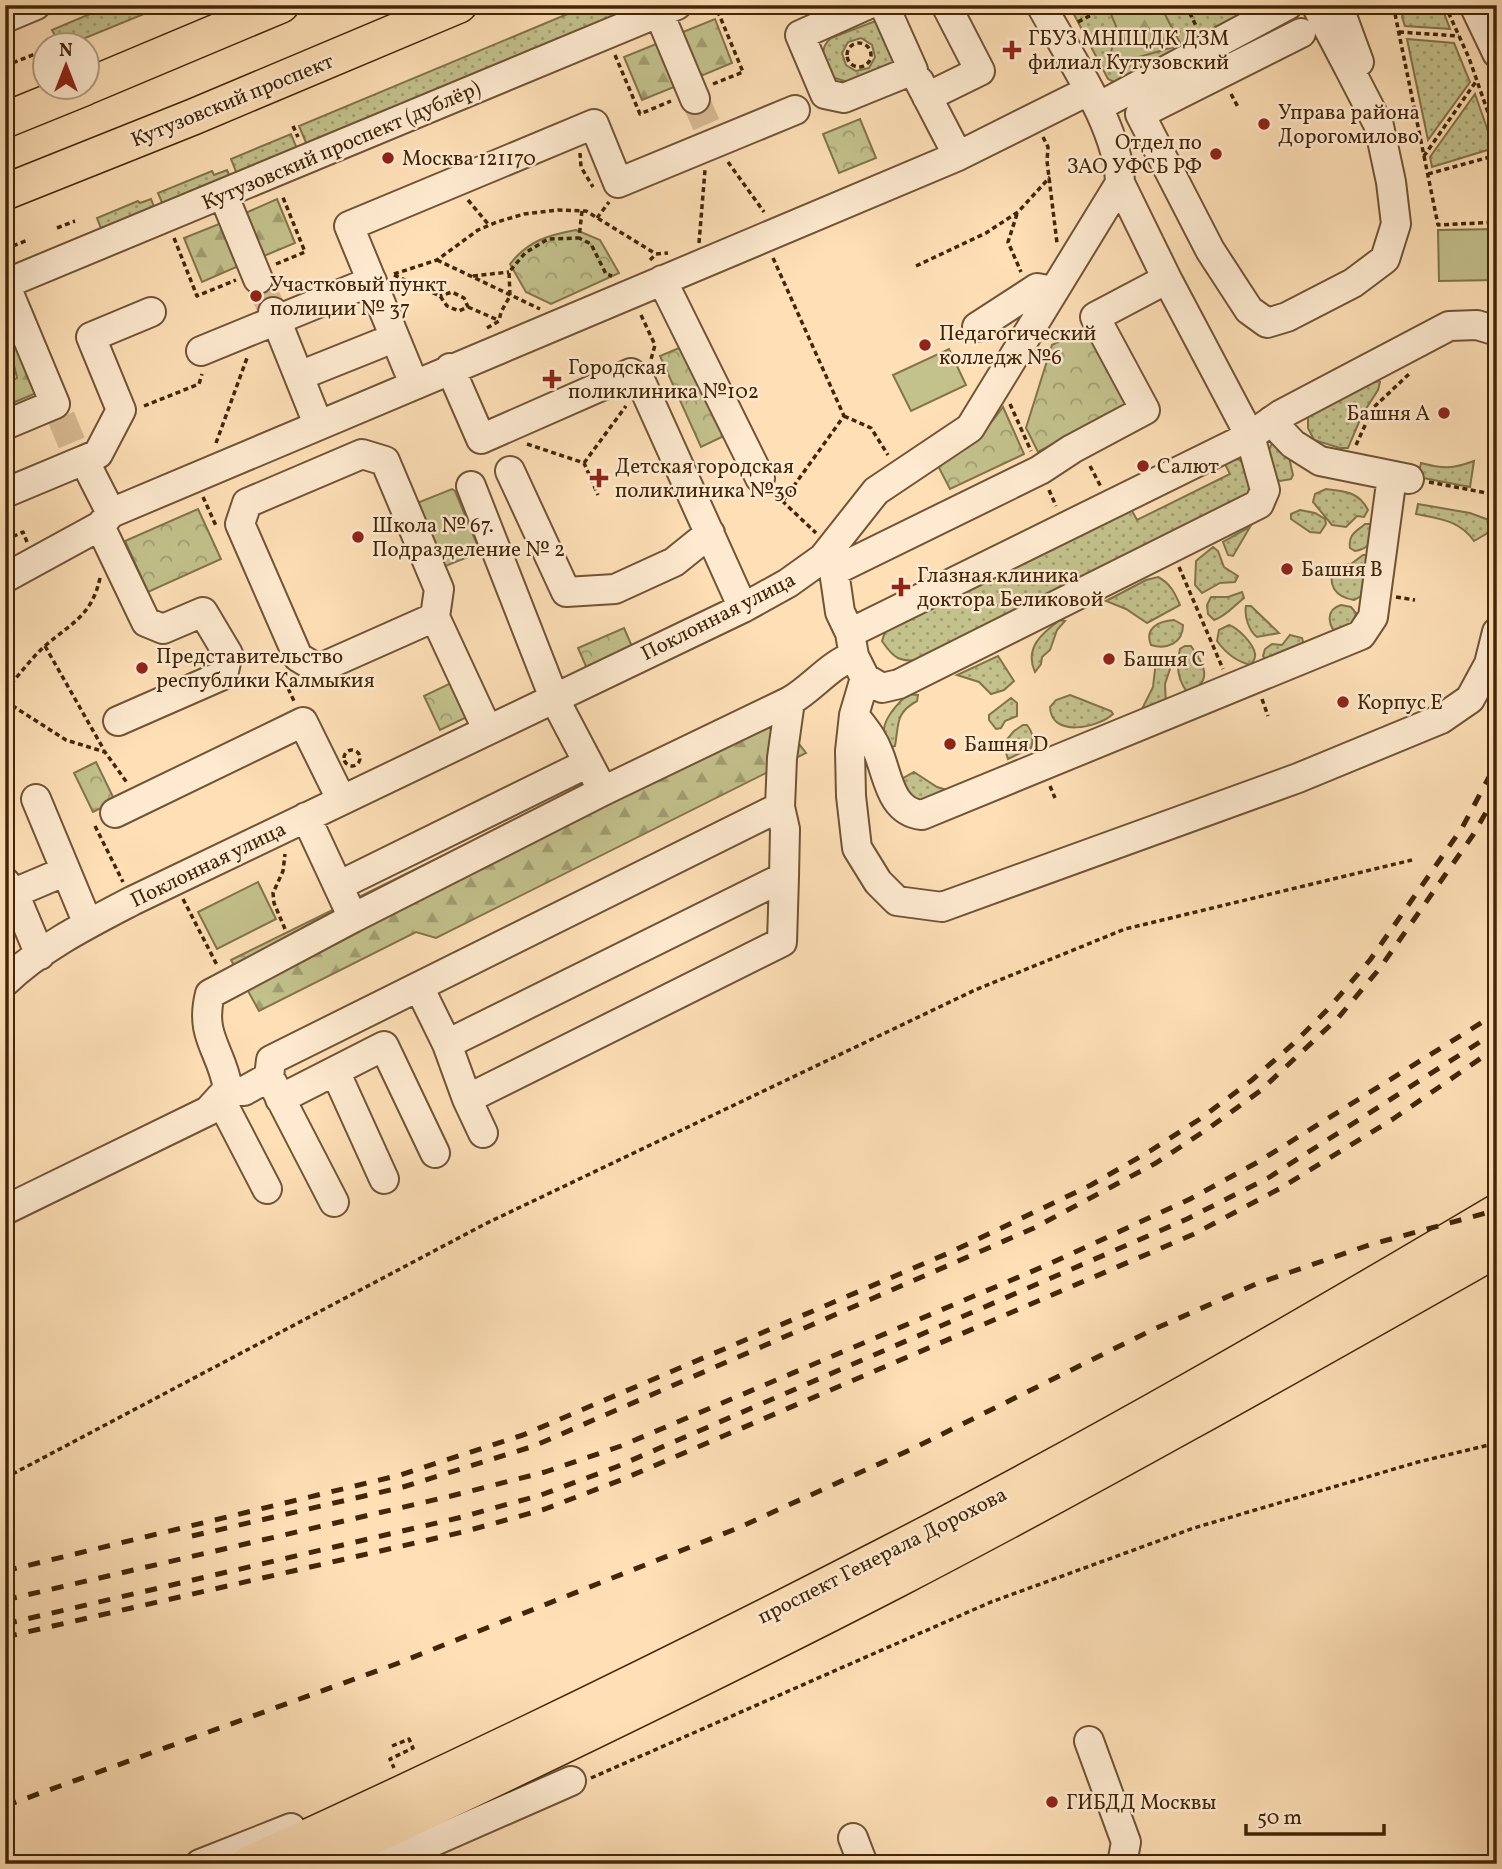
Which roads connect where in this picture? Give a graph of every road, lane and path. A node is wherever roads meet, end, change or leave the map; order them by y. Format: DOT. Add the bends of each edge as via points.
graph roads {
  1 [pos="36,5"];
  2 [pos="240,5"];
  3 [pos="281,5"];
  4 [pos="459,5"];
  5 [pos="867,5"];
  6 [pos="884,5"];
  7 [pos="946,5"];
  8 [pos="1041,5"];
  9 [pos="1110,5"];
  10 [pos="1288,5"];
  11 [pos="1315,5"];
  12 [pos="1338,5"];
  13 [pos="1388,5"];
  14 [pos="1399,5"];
  15 [pos="1445,5"];
  16 [pos="1474,5"];
  17 [pos="668,9"];
  18 [pos="1395,14"];
  19 [pos="5,18"];
  20 [pos="1076,23"];
  21 [pos="1399,32"];
  22 [pos="1301,33"];
  23 [pos="1459,36"];
  24 [pos="1497,53"];
  25 [pos="166,54"];
  26 [pos="32,55"];
  27 [pos="5,66"];
  28 [pos="854,67"];
  29 [pos="1349,68"];
  30 [pos="913,69"];
  31 [pos="102,80"];
  32 [pos="1477,80"];
  33 [pos="927,97"];
  34 [pos="695,99"];
  35 [pos="1093,99"];
  36 [pos="49,102"];
  37 [pos="1134,103"];
  38 [pos="795,110"];
  39 [pos="5,120"];
  40 [pos="1039,129"];
  41 [pos="1497,138"];
  42 [pos="710,140"];
  43 [pos="1497,155"];
  44 [pos="958,156"];
  45 [pos="1424,156"];
  46 [pos="1428,174"];
  47 [pos="1050,177"];
  48 [pos="452,183"];
  49 [pos="1120,183"];
  50 [pos="5,192"];
  51 [pos="222,194"];
  52 [pos="582,211"];
  53 [pos="1018,212"];
  54 [pos="75,221"];
  55 [pos="1497,222"];
  56 [pos="489,225"];
  57 [pos="57,228"];
  58 [pos="771,234"];
  59 [pos="579,238"];
  60 [pos="28,240"];
  61 [pos="5,249"];
  62 [pos="437,260"];
  63 [pos="696,266"];
  64 [pos="916,266"];
  65 [pos="659,267"];
  66 [pos="509,272"];
  67 [pos="606,274"];
  68 [pos="471,277"];
  69 [pos="382,278"];
  70 [pos="258,279"];
  71 [pos="1167,279"];
  72 [pos="5,284"];
  73 [pos="1049,286"];
  74 [pos="440,296"];
  75 [pos="468,307"];
  76 [pos="151,312"];
  77 [pos="269,320"];
  78 [pos="499,321"];
  79 [pos="977,327"];
  80 [pos="1497,331"];
  81 [pos="379,344"];
  82 [pos="201,351"];
  83 [pos="450,368"];
  84 [pos="1413,370"];
  85 [pos="299,376"];
  86 [pos="414,384"];
  87 [pos="121,410"];
  88 [pos="844,416"];
  89 [pos="318,424"];
  90 [pos="5,425"];
  91 [pos="1261,428"];
  92 [pos="519,441"];
  93 [pos="1079,445"];
  94 [pos="79,456"];
  95 [pos="1340,466"];
  96 [pos="206,471"];
  97 [pos="510,471"];
  98 [pos="900,474"];
  99 [pos="1497,475"];
  100 [pos="1401,477"];
  101 [pos="760,478"];
  102 [pos="471,486"];
  103 [pos="5,493"];
  104 [pos="598,495"];
  105 [pos="783,501"];
  106 [pos="1111,505"];
  107 [pos="106,527"];
  108 [pos="709,533"];
  109 [pos="832,547"];
  110 [pos="1180,568"];
  111 [pos="5,578"];
  112 [pos="743,608"];
  113 [pos="435,617"];
  114 [pos="1497,632"];
  115 [pos="45,646"];
  116 [pos="856,656"];
  117 [pos="1231,687"];
  118 [pos="5,691"];
  119 [pos="554,698"];
  120 [pos="5,701"];
  121 [pos="790,701"];
  122 [pos="854,715"];
  123 [pos="118,721"];
  124 [pos="487,729"];
  125 [pos="105,752"];
  126 [pos="360,759"];
  127 [pos="588,763"];
  128 [pos="603,791"];
  129 [pos="36,799"];
  130 [pos="341,799"];
  131 [pos="141,801"];
  132 [pos="780,807"];
  133 [pos="115,813"];
  134 [pos="297,821"];
  135 [pos="1412,860"];
  136 [pos="66,871"];
  137 [pos="784,877"];
  138 [pos="174,882"];
  139 [pos="338,886"];
  140 [pos="9,888"];
  141 [pos="132,901"];
  142 [pos="353,918"];
  143 [pos="88,924"];
  144 [pos="209,933"];
  145 [pos="203,936"];
  146 [pos="294,950"];
  147 [pos="40,955"];
  148 [pos="5,982"];
  149 [pos="228,985"];
  150 [pos="419,987"];
  151 [pos="447,1044"];
  152 [pos="335,1071"];
  153 [pos="275,1088"];
  154 [pos="227,1098"];
  155 [pos="467,1099"];
  156 [pos="483,1133"];
  157 [pos="435,1153"];
  158 [pos="384,1179"];
  159 [pos="268,1189"];
  160 [pos="334,1202"];
  161 [pos="5,1210"];
  162 [pos="1497,1212"];
  163 [pos="1497,1249"];
  164 [pos="1497,1443"];
  165 [pos="5,1478"];
  166 [pos="1089,1741"];
  167 [pos="392,1746"];
  168 [pos="528,1749"];
  169 [pos="395,1770"];
  170 [pos="581,1780"];
  171 [pos="200,1864"];
  172 [pos="249,1864"];
  173 [pos="314,1864"];
  174 [pos="348,1864"];
  175 [pos="382,1864"];
  176 [pos="1122,1864"];
  1 -- 19 [label="street"];
  2 -- 25 [label="main road"];
  3 -- 25 [label="main road"];
  4 -- 50 [label="main road, Кутузовский проспект"];
  5 -- 30 [label="street" via="800,35 825,94 844,98"];
  6 -- 30 [label="street"];
  7 -- 33 [label="street" via="980,71"];
  8 -- 35 [label="street"];
  9 -- 20 [label="path"];
  10 -- 37 [label="street"];
  11 -- 29 [label="street"];
  12 -- 29 [label="street" via="1359,62"];
  13 -- 18 [label="path"];
  14 -- 18 [label="path"];
  15 -- 23 [label="path"];
  16 -- 24 [label="street"];
  17 -- 34 [label="street"];
  17 -- 51 [label="street, Кутузовский проспект (дублёр)"];
  18 -- 21 [label="path"];
  21 -- 23 [label="path"];
  21 -- 45 [label="path"];
  22 -- 37 [label="street"];
  23 -- 32 [label="path"];
  25 -- 31 [label="main road"];
  26 -- 27 [label="path"];
  28 -- 28 [label="path" via="869,62 870,51 863,43 848,48 847,59"];
  29 -- 37 [label="street" via="1379,126 1391,182 1396,224 1385,260 1353,283 1267,323 1249,310 1210,250"];
  30 -- 33 [label="street"];
  32 -- 41 [label="path"];
  32 -- 45 [label="path"];
  33 -- 44 [label="street"];
  35 -- 37 [label="street"];
  35 -- 44 [label="street"];
  35 -- 49 [label="street" via="1113,144"];
  36 -- 39 [label="main road"];
  38 -- 42 [label="street"];
  40 -- 47 [label="path" via="1048,146"];
  42 -- 48 [label="street" via="618,183 594,124"];
  42 -- 58 [label="path"];
  42 -- 63 [label="path"];
  43 -- 46 [label="path"];
  44 -- 58 [label="street"];
  45 -- 46 [label="path"];
  46 -- 55 [label="path" via="1438,225"];
  47 -- 53 [label="path"];
  47 -- 73 [label="path" via="1054,231"];
  48 -- 56 [label="path"];
  48 -- 69 [label="street" via="349,226"];
  49 -- 71 [label="street"];
  49 -- 73 [label="street, Поклонная улица"];
  51 -- 70 [label="street"];
  51 -- 72 [label="street, Кутузовский проспект (дублёр)"];
  52 -- 59 [label="path"];
  53 -- 64 [label="path" via="986,233"];
  53 -- 73 [label="path" via="1008,242"];
  54 -- 57 [label="path"];
  56 -- 62 [label="path"];
  56 -- 65 [label="path" via="523,214 586,211"];
  58 -- 63 [label="street"];
  58 -- 88 [label="path"];
  59 -- 66 [label="path" via="548,239 525,253"];
  59 -- 67 [label="path" via="591,244"];
  60 -- 61 [label="path"];
  62 -- 68 [label="path"];
  62 -- 69 [label="path"];
  63 -- 65 [label="street"];
  65 -- 83 [label="street"];
  65 -- 101 [label="street"];
  66 -- 68 [label="path"];
  66 -- 68 [label="path" via="510,296"];
  69 -- 74 [label="path"];
  69 -- 77 [label="street"];
  69 -- 86 [label="street"];
  71 -- 91 [label="street"];
  71 -- 93 [label="street" via="1095,317 1145,410"];
  72 -- 90 [label="street" via="58,410"];
  73 -- 79 [label="street"];
  73 -- 98 [label="street, Поклонная улица" via="970,428"];
  74 -- 75 [label="path" via="447,306 459,311"];
  74 -- 75 [label="path" via="452,292 464,298"];
  75 -- 78 [label="path"];
  76 -- 87 [label="street" via="91,337"];
  77 -- 82 [label="street"];
  77 -- 85 [label="street"];
  77 -- 96 [label="path"];
  80 -- 91 [label="street" via="1477,325 1449,326"];
  81 -- 85 [label="street"];
  82 -- 87 [label="path" via="204,365 199,384 134,410"];
  83 -- 86 [label="street"];
  83 -- 108 [label="street" via="481,439 637,379"];
  84 -- 95 [label="path" via="1373,408 1353,452"];
  85 -- 89 [label="street"];
  86 -- 89 [label="street"];
  87 -- 94 [label="street" via="98,454"];
  88 -- 98 [label="path" via="871,428"];
  88 -- 105 [label="path"];
  89 -- 96 [label="street"];
  91 -- 95 [label="street" via="1320,461"];
  91 -- 106 [label="street"];
  91 -- 116 [label="street" via="1265,490 1259,504 899,684 882,688"];
  92 -- 104 [label="path" via="584,463"];
  93 -- 106 [label="path"];
  93 -- 116 [label="street" via="1040,470 834,571 840,612"];
  94 -- 103 [label="street"];
  94 -- 107 [label="street"];
  95 -- 100 [label="street"];
  96 -- 107 [label="street"];
  97 -- 108 [label="street" via="566,592 615,589 674,562"];
  98 -- 109 [label="street, Поклонная улица" via="876,491"];
  99 -- 100 [label="path" via="1492,494"];
  100 -- 117 [label="street" via="1373,617 1361,635"];
  101 -- 105 [label="path"];
  102 -- 119 [label="street"];
  105 -- 109 [label="path"];
  106 -- 116 [label="street"];
  107 -- 111 [label="street"];
  107 -- 115 [label="path" via="99,583 91,606"];
  107 -- 123 [label="street" via="146,622 163,629 203,612 228,654 223,675"];
  108 -- 112 [label="street"];
  109 -- 112 [label="street, Поклонная улица" via="788,583"];
  110 -- 117 [label="path"];
  112 -- 119 [label="street, Поклонная улица"];
  113 -- 113 [label="street" via="318,669 298,657 240,524 247,503 362,454 385,461 439,589"];
  113 -- 124 [label="street"];
  114 -- 122 [label="street" via="1489,664 1470,699 1441,719 1298,778 942,907 897,901 878,882 857,848 851,796"];
  115 -- 118 [label="path"];
  115 -- 125 [label="path"];
  116 -- 121 [label="street" via="835,665"];
  116 -- 122 [label="street"];
  117 -- 122 [label="street" via="922,815 905,809 893,795 879,753"];
  119 -- 124 [label="street, Поклонная улица"];
  119 -- 127 [label="street"];
  120 -- 125 [label="path" via="66,740"];
  121 -- 128 [label="street"];
  121 -- 132 [label="street"];
  124 -- 130 [label="street, Поклонная улица"];
  125 -- 131 [label="path"];
  126 -- 126 [label="path" via="353,750 344,757 351,766"];
  127 -- 128 [label="street"];
  127 -- 139 [label="street"];
  128 -- 142 [label="street"];
  129 -- 136 [label="street"];
  130 -- 131 [label="street" via="303,722"];
  130 -- 134 [label="street, Поклонная улица"];
  131 -- 133 [label="street"];
  132 -- 137 [label="street" via="785,829"];
  132 -- 150 [label="street"];
  133 -- 141 [label="path" via="94,824"];
  134 -- 138 [label="street, Поклонная улица"];
  134 -- 139 [label="street"];
  134 -- 146 [label="path" via="273,893"];
  135 -- 165 [label="path" via="1125,929 975,990 485,1224"];
  136 -- 140 [label="street"];
  136 -- 143 [label="street"];
  137 -- 151 [label="street"];
  137 -- 155 [label="street" via="782,942"];
  138 -- 141 [label="street, Поклонная улица"];
  138 -- 145 [label="path"];
  139 -- 142 [label="street"];
  140 -- 147 [label="street"];
  141 -- 143 [label="street, Поклонная улица"];
  142 -- 146 [label="street"];
  143 -- 147 [label="street, Поклонная улица"];
  144 -- 145 [label="path"];
  145 -- 149 [label="path"];
  146 -- 149 [label="street"];
  147 -- 148 [label="street, Поклонная улица"];
  149 -- 154 [label="street" via="210,994 206,1010 206,1029 225,1073"];
  150 -- 151 [label="street"];
  150 -- 153 [label="street" via="271,1060"];
  151 -- 155 [label="street"];
  152 -- 153 [label="street"];
  152 -- 157 [label="street" via="384,1046"];
  152 -- 158 [label="street"];
  153 -- 154 [label="street"];
  153 -- 160 [label="street"];
  154 -- 159 [label="street"];
  154 -- 161 [label="street"];
  155 -- 156 [label="street"];
  162 -- 168 [label="main road, проспект Генерала Дорохова" via="1187,1392"];
  163 -- 168 [label="main road, проспект Генерала Дорохова" via="899,1578"];
  164 -- 170 [label="path" via="1194,1528 990,1602"];
  166 -- 176 [label="street" via="1126,1842"];
  167 -- 169 [label="path" via="408,1739 413,1748 390,1759"];
  168 -- 171 [label="street"];
  168 -- 172 [label="main road, проспект Генерала Дорохова"];
  168 -- 173 [label="main road, проспект Генерала Дорохова"];
  168 -- 174 [label="street"];
  170 -- 175 [label="street"];
}
